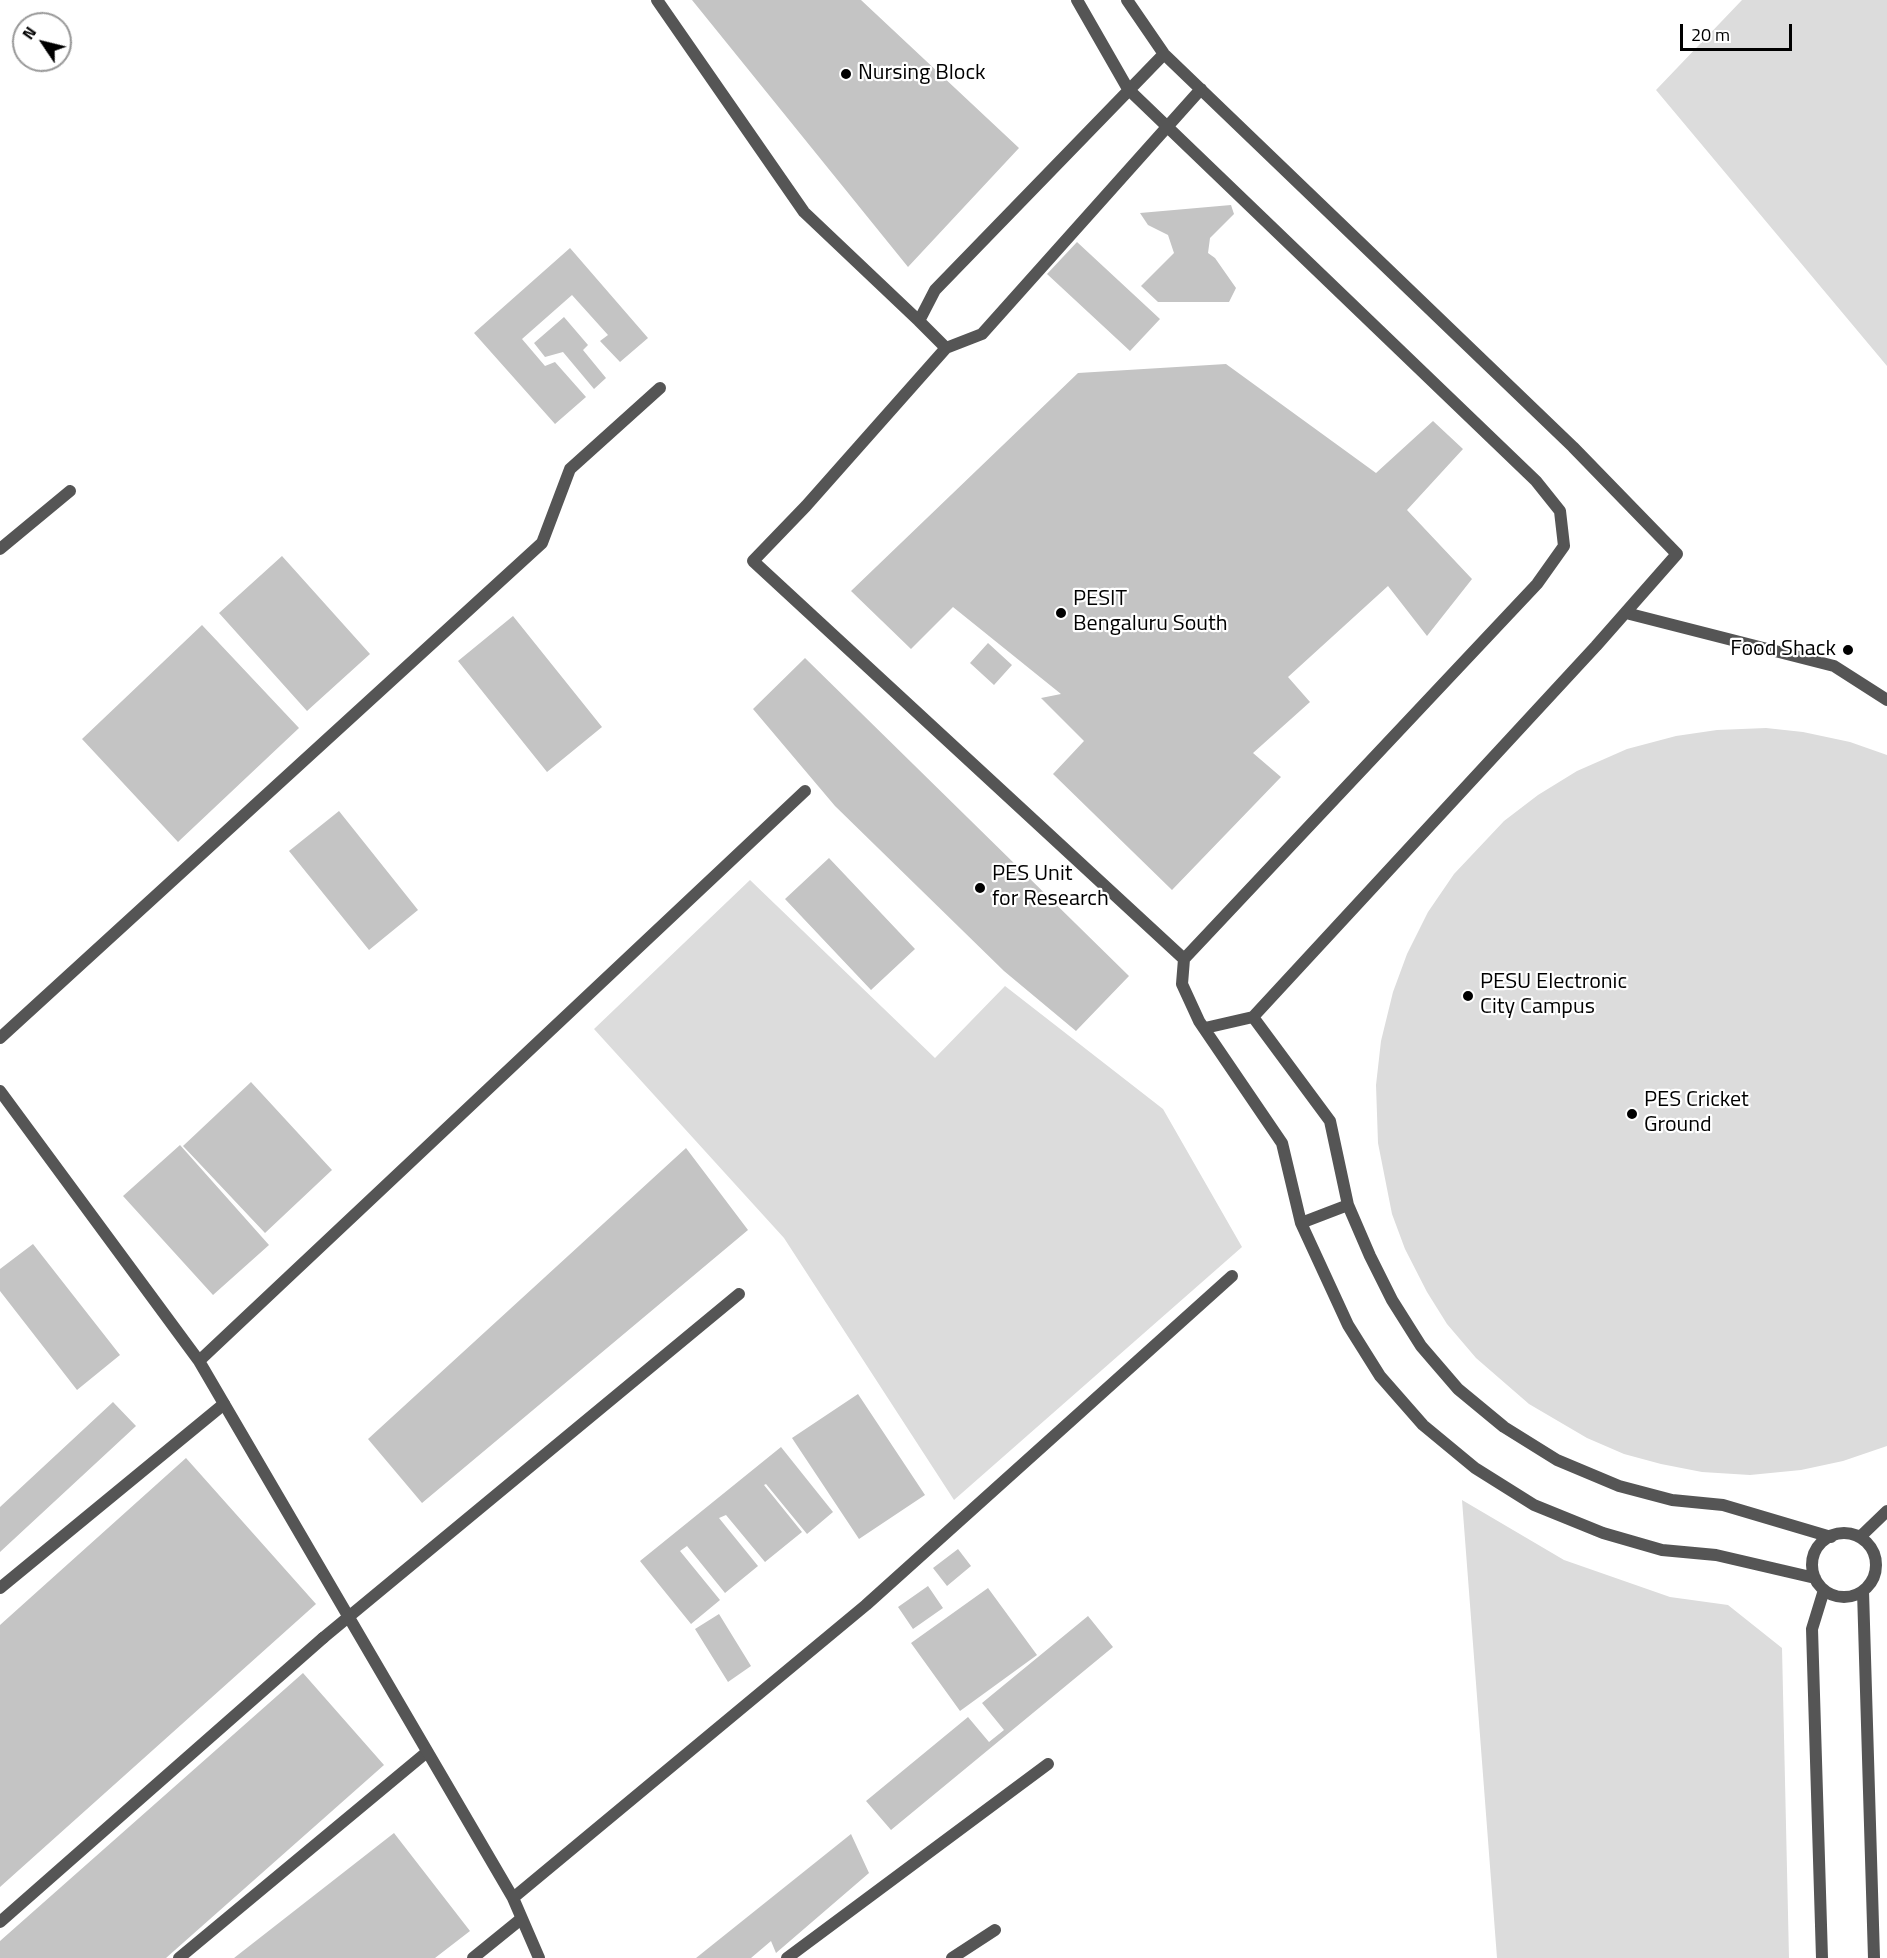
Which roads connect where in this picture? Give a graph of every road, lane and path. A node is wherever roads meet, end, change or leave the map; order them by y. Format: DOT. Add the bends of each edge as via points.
graph roads {
  1 [pos="657,0"];
  2 [pos="1077,0"];
  3 [pos="1127,0"];
  4 [pos="1164,54"];
  5 [pos="1128,89"];
  6 [pos="1201,89"];
  7 [pos="1168,127"];
  8 [pos="919,321"];
  9 [pos="946,348"];
  10 [pos="660,388"];
  11 [pos="70,491"];
  12 [pos="0,549"];
  13 [pos="1626,613"];
  14 [pos="1887,700"];
  15 [pos="805,791"];
  16 [pos="1184,959"];
  17 [pos="1253,1017"];
  18 [pos="1205,1028"];
  19 [pos="0,1038"];
  20 [pos="0,1091"];
  21 [pos="1348,1205"];
  22 [pos="1301,1223"];
  23 [pos="1232,1276"];
  24 [pos="739,1294"];
  25 [pos="199,1361"];
  26 [pos="224,1404"];
  27 [pos="1887,1510"];
  28 [pos="1830,1536"];
  29 [pos="1860,1537"];
  30 [pos="1815,1578"];
  31 [pos="0,1588"];
  32 [pos="1824,1590"];
  33 [pos="1863,1591"];
  34 [pos="347,1616"];
  35 [pos="427,1752"];
  36 [pos="1048,1764"];
  37 [pos="513,1898"];
  38 [pos="521,1919"];
  39 [pos="0,1922"];
  40 [pos="995,1930"];
  41 [pos="179,1958"];
  42 [pos="472,1958"];
  43 [pos="539,1958"];
  44 [pos="787,1958"];
  45 [pos="952,1958"];
  46 [pos="1822,1958"];
  47 [pos="1874,1958"];
  1 -- 8 [label="street" via="804,212"];
  2 -- 5 [label="street"];
  3 -- 4 [label="street"];
  4 -- 5 [label="street"];
  4 -- 6 [label="street"];
  5 -- 7 [label="street"];
  5 -- 8 [label="street" via="935,290"];
  6 -- 7 [label="street"];
  6 -- 13 [label="street" via="1573,447 1677,554"];
  7 -- 9 [label="street" via="982,334"];
  7 -- 16 [label="street" via="1536,481 1560,511 1564,546 1538,584"];
  8 -- 9 [label="street"];
  9 -- 16 [label="street" via="753,561"];
  10 -- 19 [label="street" via="570,469 542,543"];
  11 -- 12 [label="street"];
  13 -- 14 [label="street" via="1834,666"];
  13 -- 17 [label="street"];
  15 -- 25 [label="street"];
  16 -- 18 [label="street" via="1182,984"];
  17 -- 18 [label="street"];
  17 -- 21 [label="street" via="1330,1121"];
  18 -- 22 [label="street" via="1282,1143"];
  20 -- 25 [label="street"];
  21 -- 22 [label="street"];
  21 -- 28 [label="street" via="1392,1300 1421,1346 1458,1389 1504,1427 1557,1460 1619,1486 1672,1500 1723,1505"];
  22 -- 30 [label="street" via="1348,1325 1380,1376 1423,1425 1475,1468 1534,1505 1602,1533 1662,1550 1716,1555"];
  23 -- 37 [label="street" via="866,1605"];
  24 -- 34 [label="street"];
  25 -- 26 [label="street"];
  26 -- 31 [label="street"];
  26 -- 34 [label="street"];
  27 -- 29 [label="street"];
  28 -- 29 [label="street"];
  28 -- 30 [label="street" via="1815,1552"];
  29 -- 33 [label="street" via="1874,1553 1876,1563 1875,1574"];
  30 -- 32 [label="street"];
  32 -- 33 [label="street" via="1843,1598"];
  32 -- 46 [label="street" via="1812,1629"];
  33 -- 47 [label="street"];
  34 -- 35 [label="street"];
  34 -- 39 [label="street"];
  35 -- 37 [label="street"];
  35 -- 41 [label="street"];
  36 -- 44 [label="street"];
  37 -- 38 [label="street"];
  38 -- 42 [label="street"];
  38 -- 43 [label="street"];
  40 -- 45 [label="street"];
}
